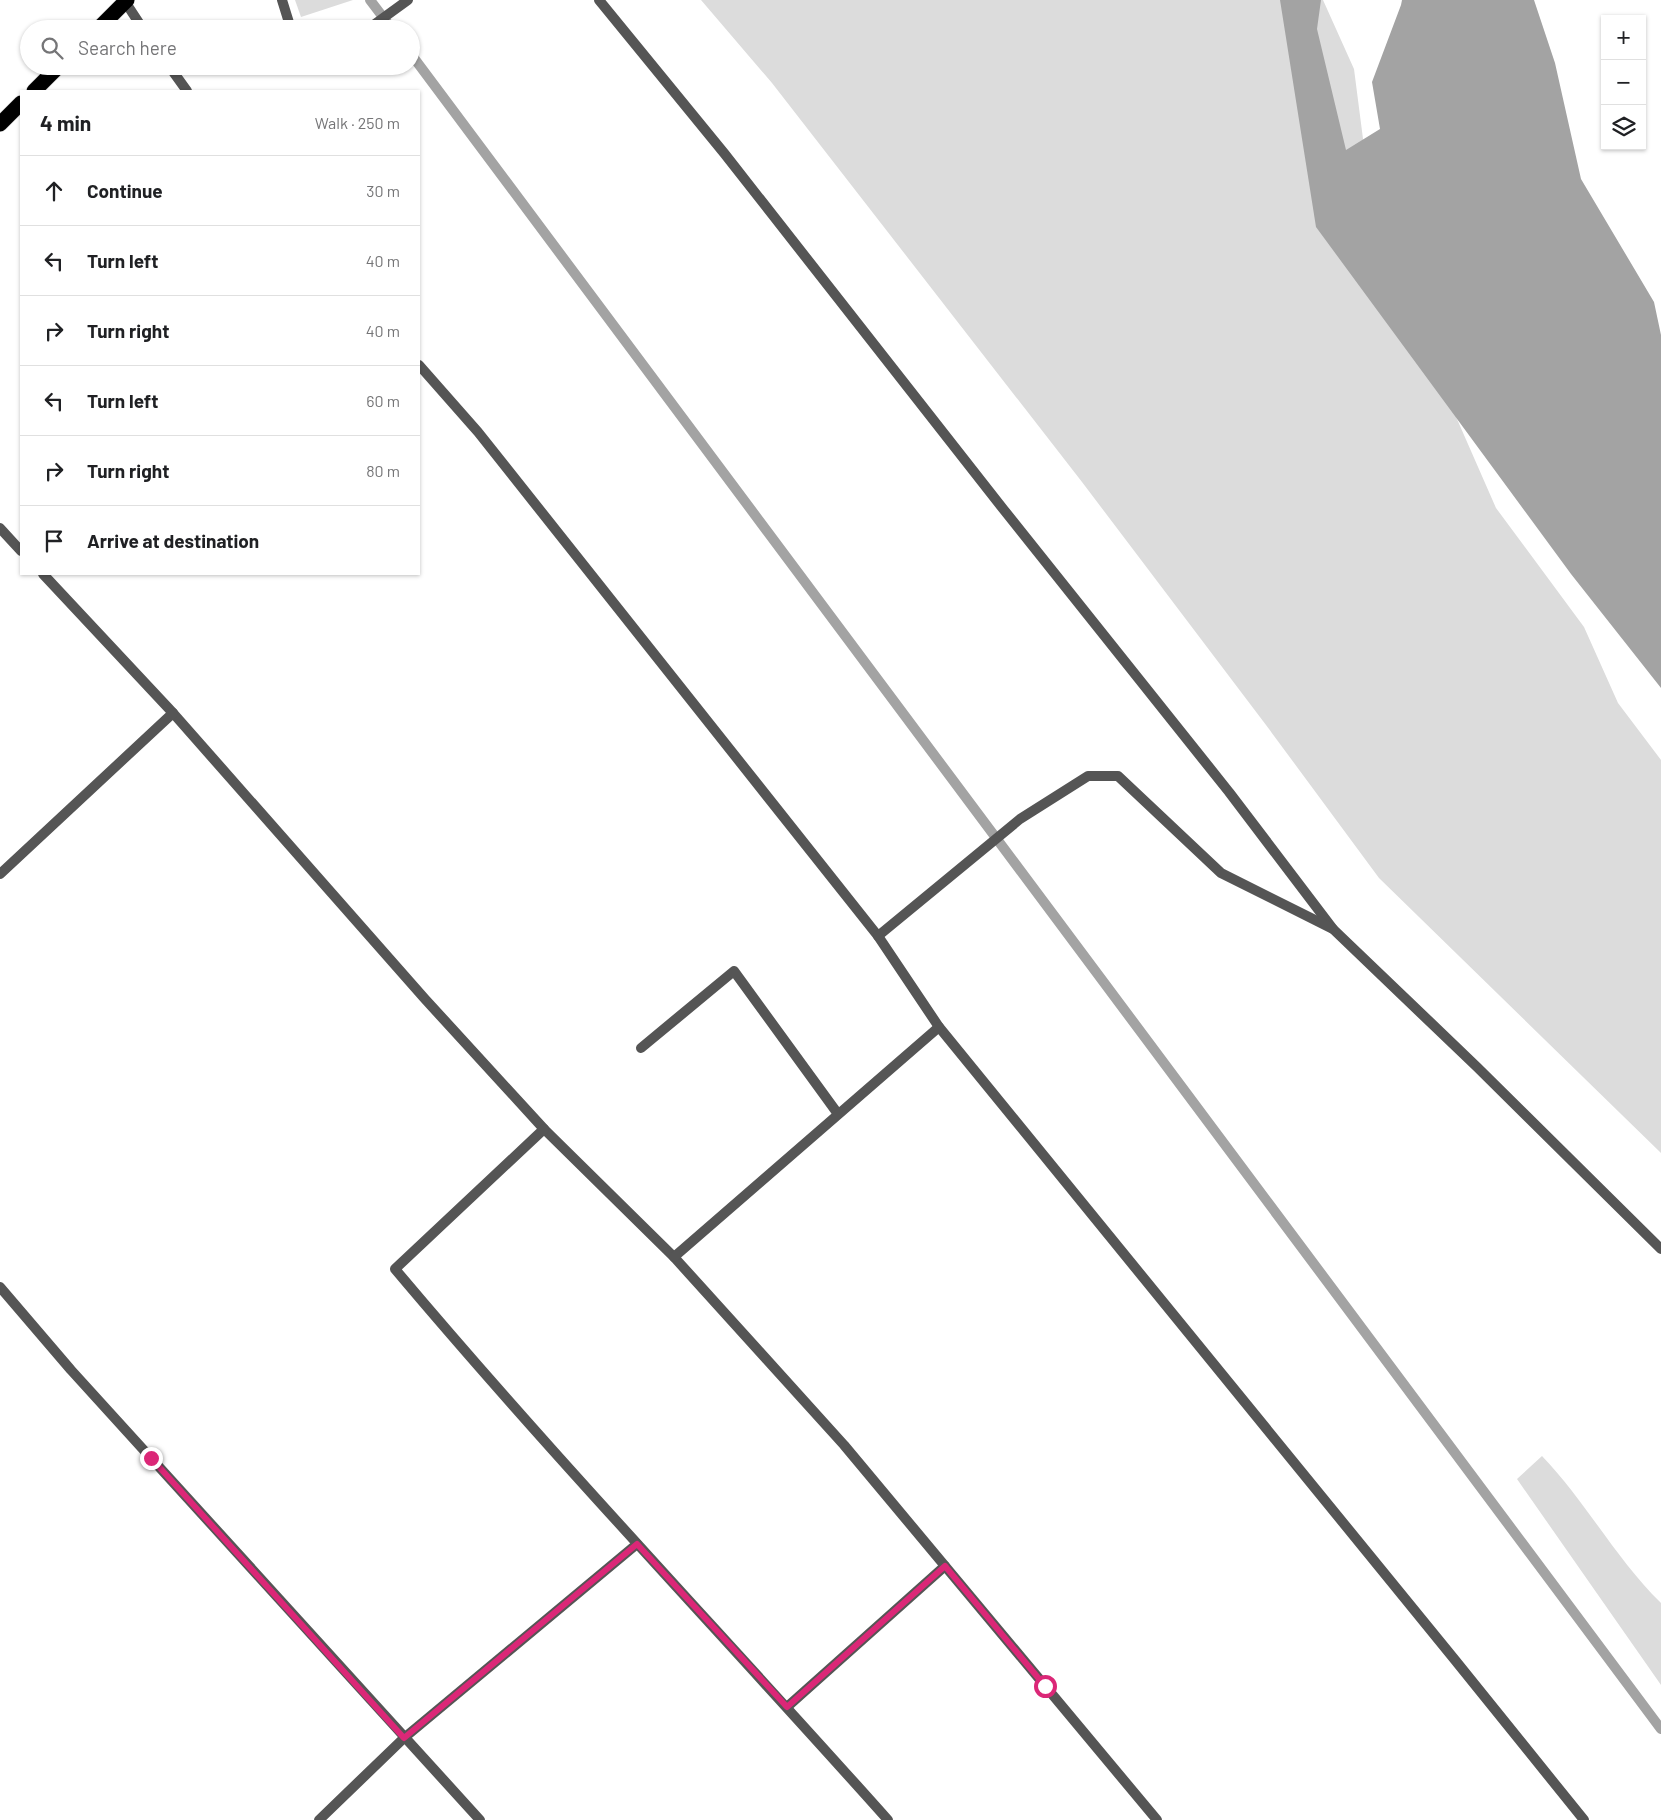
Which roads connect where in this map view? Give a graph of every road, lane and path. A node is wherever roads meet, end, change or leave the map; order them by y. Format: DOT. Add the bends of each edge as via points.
graph roads {
  1 [pos="282,0"];
  2 [pos="408,0"];
  3 [pos="599,0"];
  4 [pos="125,1"];
  5 [pos="107,20"];
  6 [pos="137,20"];
  7 [pos="288,20"];
  8 [pos="380,20"];
  9 [pos="51,75"];
  10 [pos="175,75"];
  11 [pos="35,90"];
  12 [pos="186,90"];
  13 [pos="20,104"];
  14 [pos="0,124"];
  15 [pos="420,366"];
  16 [pos="0,528"];
  17 [pos="20,550"];
  18 [pos="44,575"];
  19 [pos="173,713"];
  20 [pos="0,874"];
  21 [pos="1333,929"];
  22 [pos="878,936"];
  23 [pos="939,1027"];
  24 [pos="641,1048"];
  25 [pos="838,1114"];
  26 [pos="544,1128"];
  27 [pos="1661,1249"];
  28 [pos="674,1257"];
  29 [pos="0,1287"];
  30 [pos="637,1544"];
  31 [pos="945,1566"];
  32 [pos="787,1707"];
  33 [pos="404,1738"];
  34 [pos="319,1820"];
  35 [pos="480,1820"];
  36 [pos="888,1820"];
  37 [pos="1157,1820"];
  38 [pos="1584,1820"];
  1 -- 7 [label="street"];
  2 -- 8 [label="street"];
  3 -- 21 [label="street" via="724,152 1229,792"];
  4 -- 5 [label="highway"];
  4 -- 6 [label="street"];
  9 -- 11 [label="highway"];
  10 -- 12 [label="street"];
  13 -- 14 [label="highway"];
  15 -- 22 [label="street" via="478,432"];
  16 -- 17 [label="street"];
  18 -- 19 [label="street"];
  19 -- 20 [label="street"];
  19 -- 26 [label="street" via="425,999"];
  21 -- 22 [label="street" via="1221,873 1118,776 1088,776 1020,819"];
  21 -- 27 [label="street"];
  22 -- 23 [label="street"];
  23 -- 25 [label="street"];
  23 -- 38 [label="street"];
  24 -- 25 [label="street" via="734,971"];
  25 -- 28 [label="street"];
  26 -- 28 [label="street"];
  26 -- 30 [label="street" via="395,1270 479,1369"];
  28 -- 31 [label="street" via="844,1445"];
  29 -- 33 [label="street"];
  30 -- 32 [label="street"];
  30 -- 33 [label="street"];
  31 -- 32 [label="street"];
  31 -- 37 [label="street"];
  32 -- 36 [label="street"];
  33 -- 34 [label="street"];
  33 -- 35 [label="street"];
}
